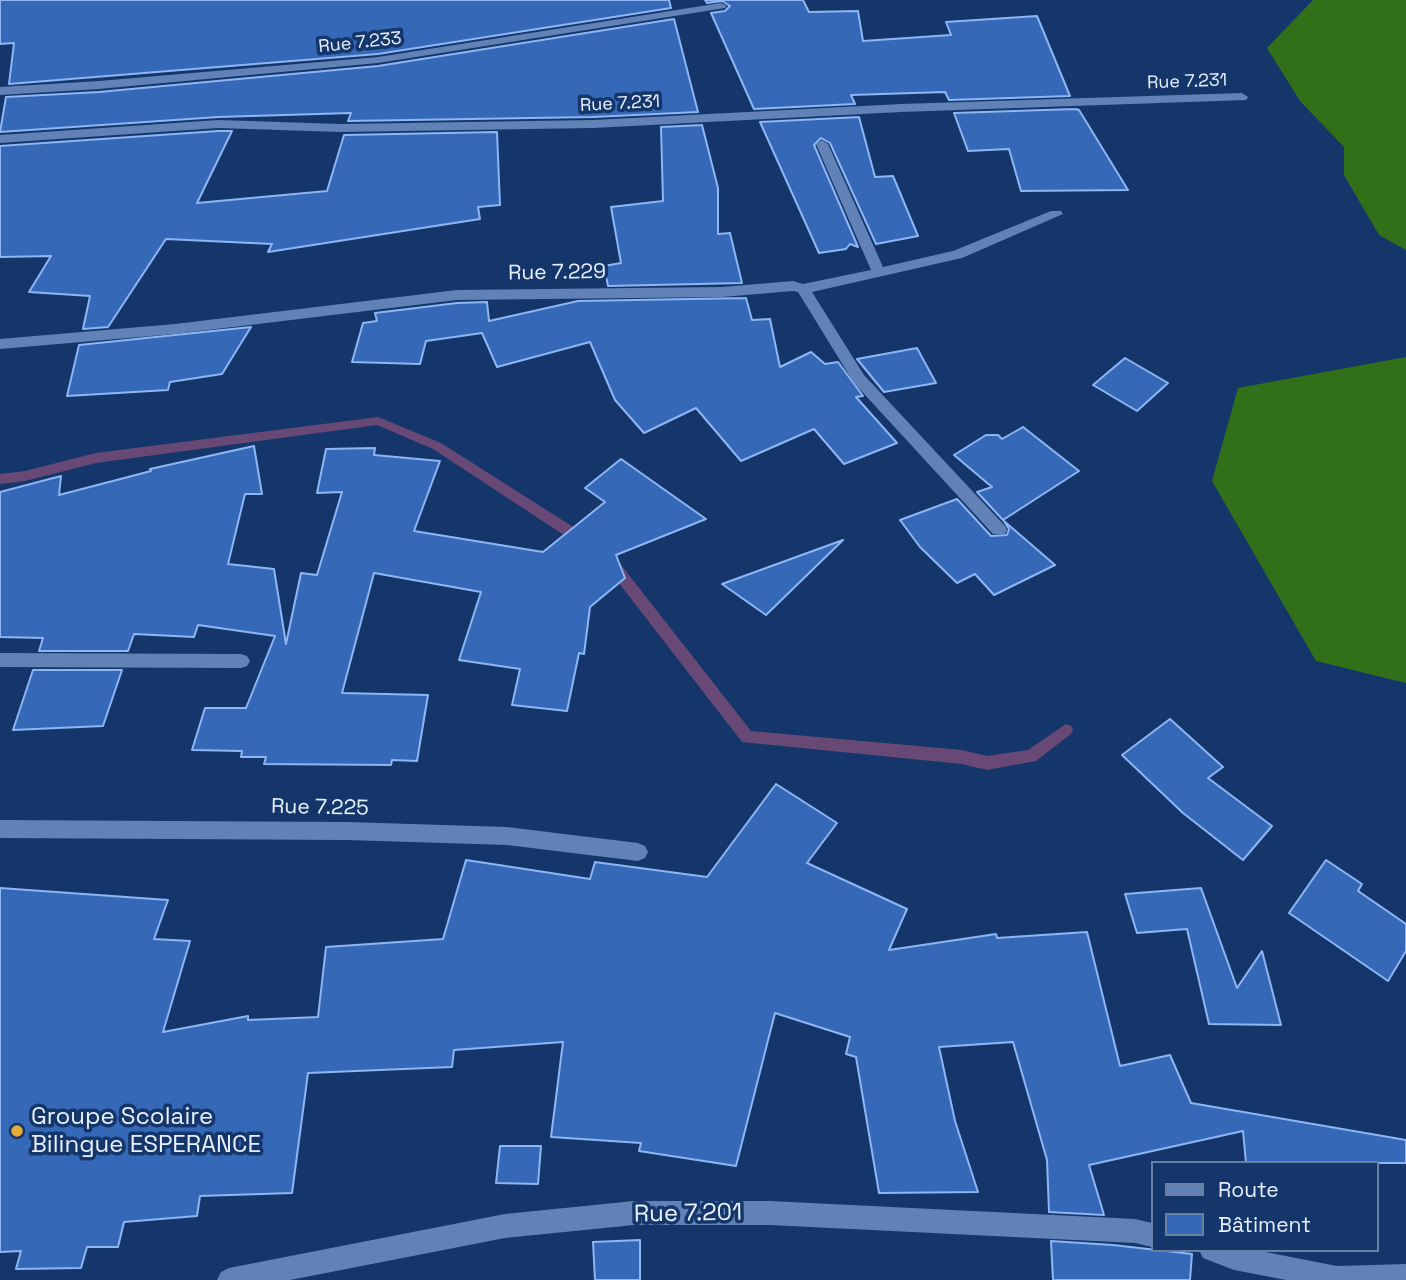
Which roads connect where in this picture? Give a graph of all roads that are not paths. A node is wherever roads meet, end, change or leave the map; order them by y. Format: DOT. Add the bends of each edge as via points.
graph roads {
  1 [pos="721,6"];
  2 [pos="0,90"];
  3 [pos="1242,97"];
  4 [pos="0,139"];
  5 [pos="822,144"];
  6 [pos="1056,214"];
  7 [pos="879,273"];
  8 [pos="803,289"];
  9 [pos="0,344"];
  10 [pos="999,530"];
  11 [pos="0,660"];
  12 [pos="241,662"];
  13 [pos="0,829"];
  14 [pos="638,852"];
  15 [pos="1150,1235"];
  16 [pos="1217,1252"];
  17 [pos="1406,1276"];
  18 [pos="229,1280"];
  1 -- 2 [label="street, Rue 7.233" via="378,60"];
  3 -- 4 [label="street, Rue 7.231" via="593,124 341,128 218,124"];
  5 -- 7 [label="street"];
  6 -- 7 [label="street, Rue 7.229" via="957,255"];
  7 -- 8 [label="street, Rue 7.229"];
  8 -- 9 [label="street, Rue 7.229" via="457,295 175,329"];
  8 -- 10 [label="street" via="859,380"];
  11 -- 12 [label="street"];
  13 -- 14 [label="street, Rue 7.225" via="508,836"];
  15 -- 18 [label="street, Rue 7.201" via="784,1213 634,1213 505,1226"];
  16 -- 17 [label="street" via="1337,1278"];
}
